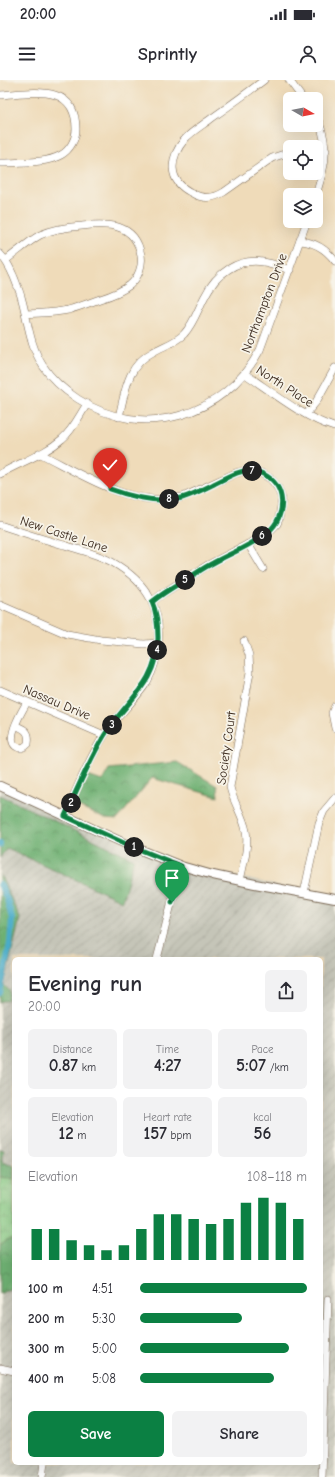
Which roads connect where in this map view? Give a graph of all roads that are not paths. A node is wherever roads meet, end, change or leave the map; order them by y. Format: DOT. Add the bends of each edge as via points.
graph roads {
  1 [pos="264,80"];
  2 [pos="289,80"];
  3 [pos="298,92"];
  4 [pos="0,95"];
  5 [pos="321,132"];
  6 [pos="326,150"];
  7 [pos="283,154"];
  8 [pos="0,164"];
  9 [pos="318,188"];
  10 [pos="305,228"];
  11 [pos="300,241"];
  12 [pos="0,254"];
  13 [pos="6,260"];
  14 [pos="335,260"];
  15 [pos="290,270"];
  16 [pos="26,314"];
  17 [pos="335,368"];
  18 [pos="245,374"];
  19 [pos="87,404"];
  20 [pos="306,414"];
  21 [pos="119,417"];
  22 [pos="334,427"];
  23 [pos="39,454"];
  24 [pos="0,474"];
  25 [pos="0,525"];
  26 [pos="248,544"];
  27 [pos="263,569"];
  28 [pos="152,602"];
  29 [pos="0,606"];
  30 [pos="244,641"];
  31 [pos="158,643"];
  32 [pos="0,690"];
  33 [pos="27,702"];
  34 [pos="335,706"];
  35 [pos="16,726"];
  36 [pos="335,728"];
  37 [pos="104,735"];
  38 [pos="0,786"];
  39 [pos="335,798"];
  40 [pos="65,816"];
  41 [pos="181,866"];
  42 [pos="240,881"];
  43 [pos="304,893"];
  44 [pos="335,899"];
  45 [pos="157,957"];
  46 [pos="328,1300"];
  47 [pos="0,1368"];
  48 [pos="12,1371"];
  49 [pos="323,1448"];
  50 [pos="44,1465"];
  51 [pos="322,1465"];
  52 [pos="42,1477"];
  53 [pos="322,1477"];
  1 -- 7 [label="street" via="184,140 174,158 173,170 182,186 191,193 213,197 219,196 272,158"];
  2 -- 3 [label="street"];
  4 -- 8 [label="street" via="40,92 57,95 71,107 76,120 76,133 71,145 62,154 49,159"];
  5 -- 6 [label="street"];
  6 -- 9 [label="street" via="326,164"];
  10 -- 11 [label="street, Northampton Drive"];
  11 -- 14 [label="street" via="313,243"];
  11 -- 15 [label="street, Northampton Drive"];
  12 -- 13 [label="street, Northampton Drive"];
  13 -- 16 [label="street, Northampton Drive"];
  13 -- 16 [label="street" via="41,235 59,229 89,225 118,226 132,236 139,246 142,258 138,275 120,291 70,309"];
  15 -- 18 [label="street, Northampton Drive" via="260,350"];
  15 -- 21 [label="street" via="262,262 244,262 222,274 213,283 182,336 143,357 133,369"];
  16 -- 19 [label="street, Northampton Drive" via="35,350 43,366 60,385"];
  17 -- 20 [label="street" via="316,402"];
  18 -- 20 [label="street, North Place"];
  18 -- 21 [label="street, Northampton Drive" via="217,398 183,415 155,420"];
  19 -- 21 [label="street, Northampton Drive"];
  19 -- 23 [label="street" via="66,436"];
  20 -- 22 [label="street, North Place"];
  23 -- 24 [label="street"];
  23 -- 26 [label="street" via="110,489 146,499 176,499 236,473 248,470 261,473 278,488 282,509 277,524"];
  25 -- 28 [label="street, New Castle Lane" via="113,562 140,584"];
  26 -- 27 [label="street"];
  26 -- 28 [label="street" via="208,565"];
  28 -- 31 [label="street, New Castle Lane" via="158,623"];
  29 -- 31 [label="street" via="74,636 144,644"];
  30 -- 42 [label="street, Society Court" via="249,656 250,672 230,787 246,831"];
  31 -- 37 [label="street, New Castle Lane" via="146,682"];
  32 -- 33 [label="street, Nassau Drive"];
  33 -- 35 [label="street"];
  33 -- 37 [label="street, Nassau Drive"];
  34 -- 36 [label="street" via="332,713"];
  37 -- 40 [label="street, New Castle Lane"];
  38 -- 40 [label="main road"];
  39 -- 43 [label="street" via="324,811 319,823"];
  40 -- 41 [label="main road"];
  41 -- 42 [label="main road"];
  41 -- 45 [label="street"];
  42 -- 43 [label="main road"];
  43 -- 44 [label="main road"];
  46 -- 49 [label="street"];
  47 -- 48 [label="street"];
  50 -- 52 [label="street"];
  51 -- 53 [label="street"];
}
